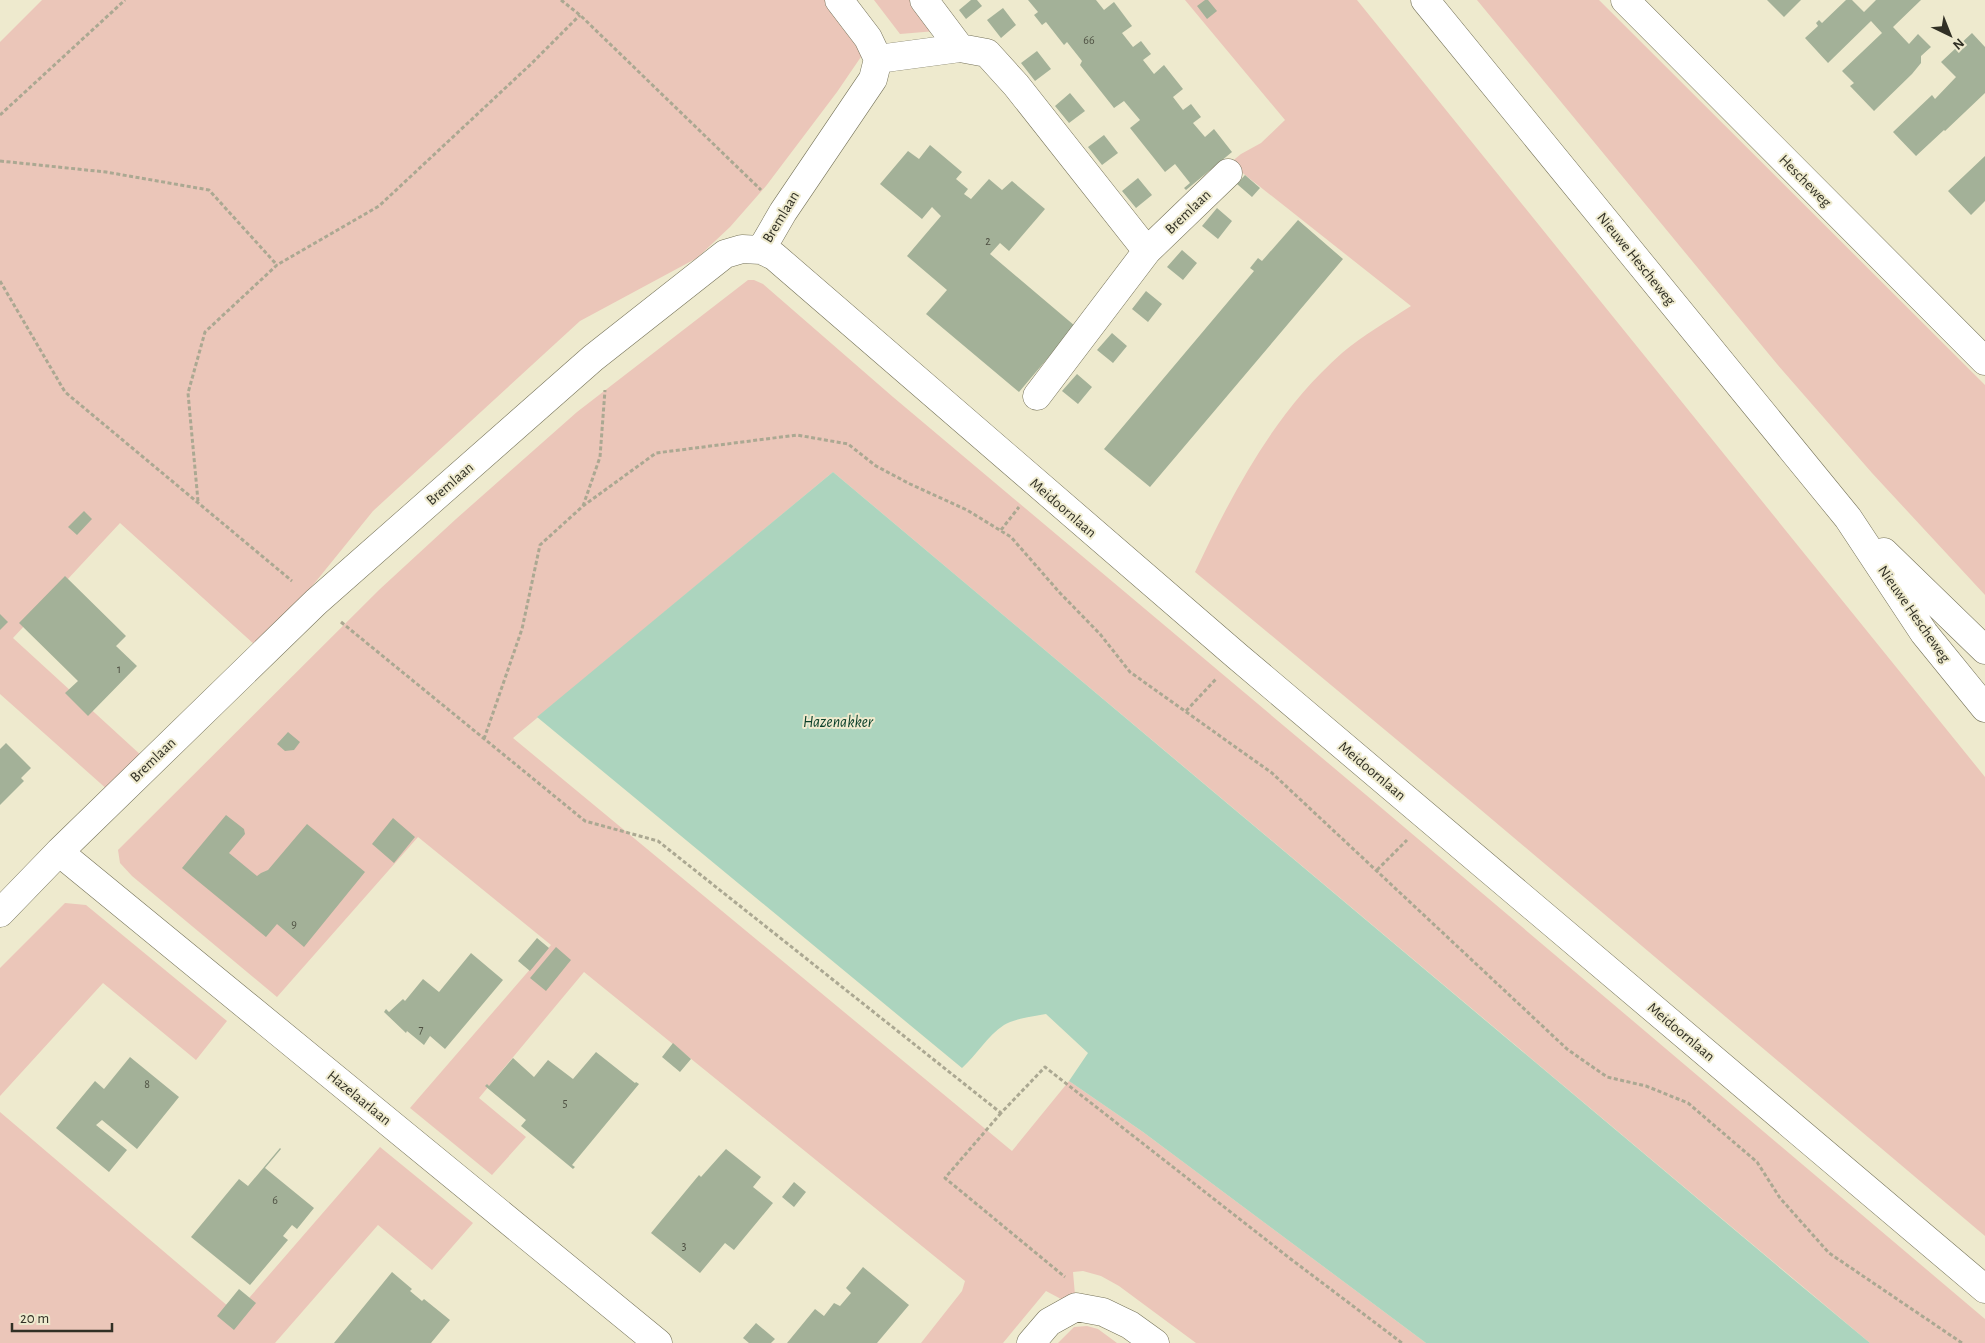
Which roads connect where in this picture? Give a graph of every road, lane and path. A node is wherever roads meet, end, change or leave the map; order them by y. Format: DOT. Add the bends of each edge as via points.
graph roads {
  1 [pos="125,0"];
  2 [pos="561,0"];
  3 [pos="839,0"];
  4 [pos="924,0"];
  5 [pos="1425,0"];
  6 [pos="1625,0"];
  7 [pos="580,15"];
  8 [pos="960,48"];
  9 [pos="878,59"];
  10 [pos="0,115"];
  11 [pos="0,161"];
  12 [pos="1228,173"];
  13 [pos="783,212"];
  14 [pos="761,250"];
  15 [pos="1148,251"];
  16 [pos="277,265"];
  17 [pos="0,281"];
  18 [pos="608,346"];
  19 [pos="1985,361"];
  20 [pos="1037,396"];
  21 [pos="198,502"];
  22 [pos="583,506"];
  23 [pos="1848,518"];
  24 [pos="316,602"];
  25 [pos="1985,650"];
  26 [pos="1237,656"];
  27 [pos="1985,708"];
  28 [pos="1186,711"];
  29 [pos="484,739"];
  30 [pos="1428,819"];
  31 [pos="59,852"];
  32 [pos="1377,870"];
  33 [pos="0,913"];
  34 [pos="1001,1113"];
  35 [pos="1985,1288"];
  36 [pos="1076,1307"];
  37 [pos="658,1343"];
  38 [pos="1031,1343"];
  39 [pos="1155,1343"];
  40 [pos="1402,1343"];
  41 [pos="1962,1343"];
  1 -- 10 [label="path"];
  2 -- 7 [label="path"];
  3 -- 9 [label="street" via="868,38"];
  4 -- 8 [label="street"];
  5 -- 23 [label="street, Nieuwe Hescheweg"];
  6 -- 19 [label="street, Hescheweg"];
  7 -- 13 [label="path"];
  7 -- 16 [label="path" via="379,206"];
  8 -- 9 [label="street"];
  8 -- 15 [label="street" via="988,53"];
  9 -- 13 [label="street, Bremlaan" via="873,79"];
  11 -- 16 [label="path" via="106,172 209,190"];
  12 -- 15 [label="street, Bremlaan"];
  13 -- 14 [label="street, Bremlaan"];
  14 -- 18 [label="street, Bremlaan" via="742,249 725,254"];
  14 -- 26 [label="street, Meidoornlaan" via="774,256"];
  15 -- 20 [label="street, Bremlaan"];
  16 -- 21 [label="path" via="205,332 188,393"];
  17 -- 21 [label="path" via="65,392"];
  18 -- 22 [label="path" via="600,457"];
  18 -- 24 [label="street, Bremlaan"];
  21 -- 24 [label="path"];
  22 -- 28 [label="path" via="656,453 797,435 848,444 876,466 967,510 1011,537 1100,634 1130,672"];
  22 -- 29 [label="path" via="540,545 522,629"];
  23 -- 25 [label="street, Nieuwe Hescheweg"];
  23 -- 27 [label="street, Nieuwe Hescheweg" via="1924,633"];
  24 -- 29 [label="path"];
  24 -- 31 [label="street, Bremlaan"];
  26 -- 28 [label="path"];
  26 -- 30 [label="street, Meidoornlaan"];
  28 -- 32 [label="path" via="1272,773"];
  29 -- 34 [label="path" via="585,821 658,841"];
  30 -- 32 [label="path"];
  30 -- 35 [label="street, Meidoornlaan"];
  31 -- 33 [label="street, Bremlaan"];
  31 -- 37 [label="street, Hazelaarlaan"];
  32 -- 41 [label="path" via="1567,1049 1608,1077 1646,1086 1688,1103 1756,1162 1780,1198 1829,1253"];
  34 -- 36 [label="path" via="945,1178 1070,1281"];
  34 -- 40 [label="path" via="1045,1067"];
  36 -- 38 [label="street" via="1049,1322"];
  36 -- 39 [label="street" via="1103,1312 1130,1324"];
}
